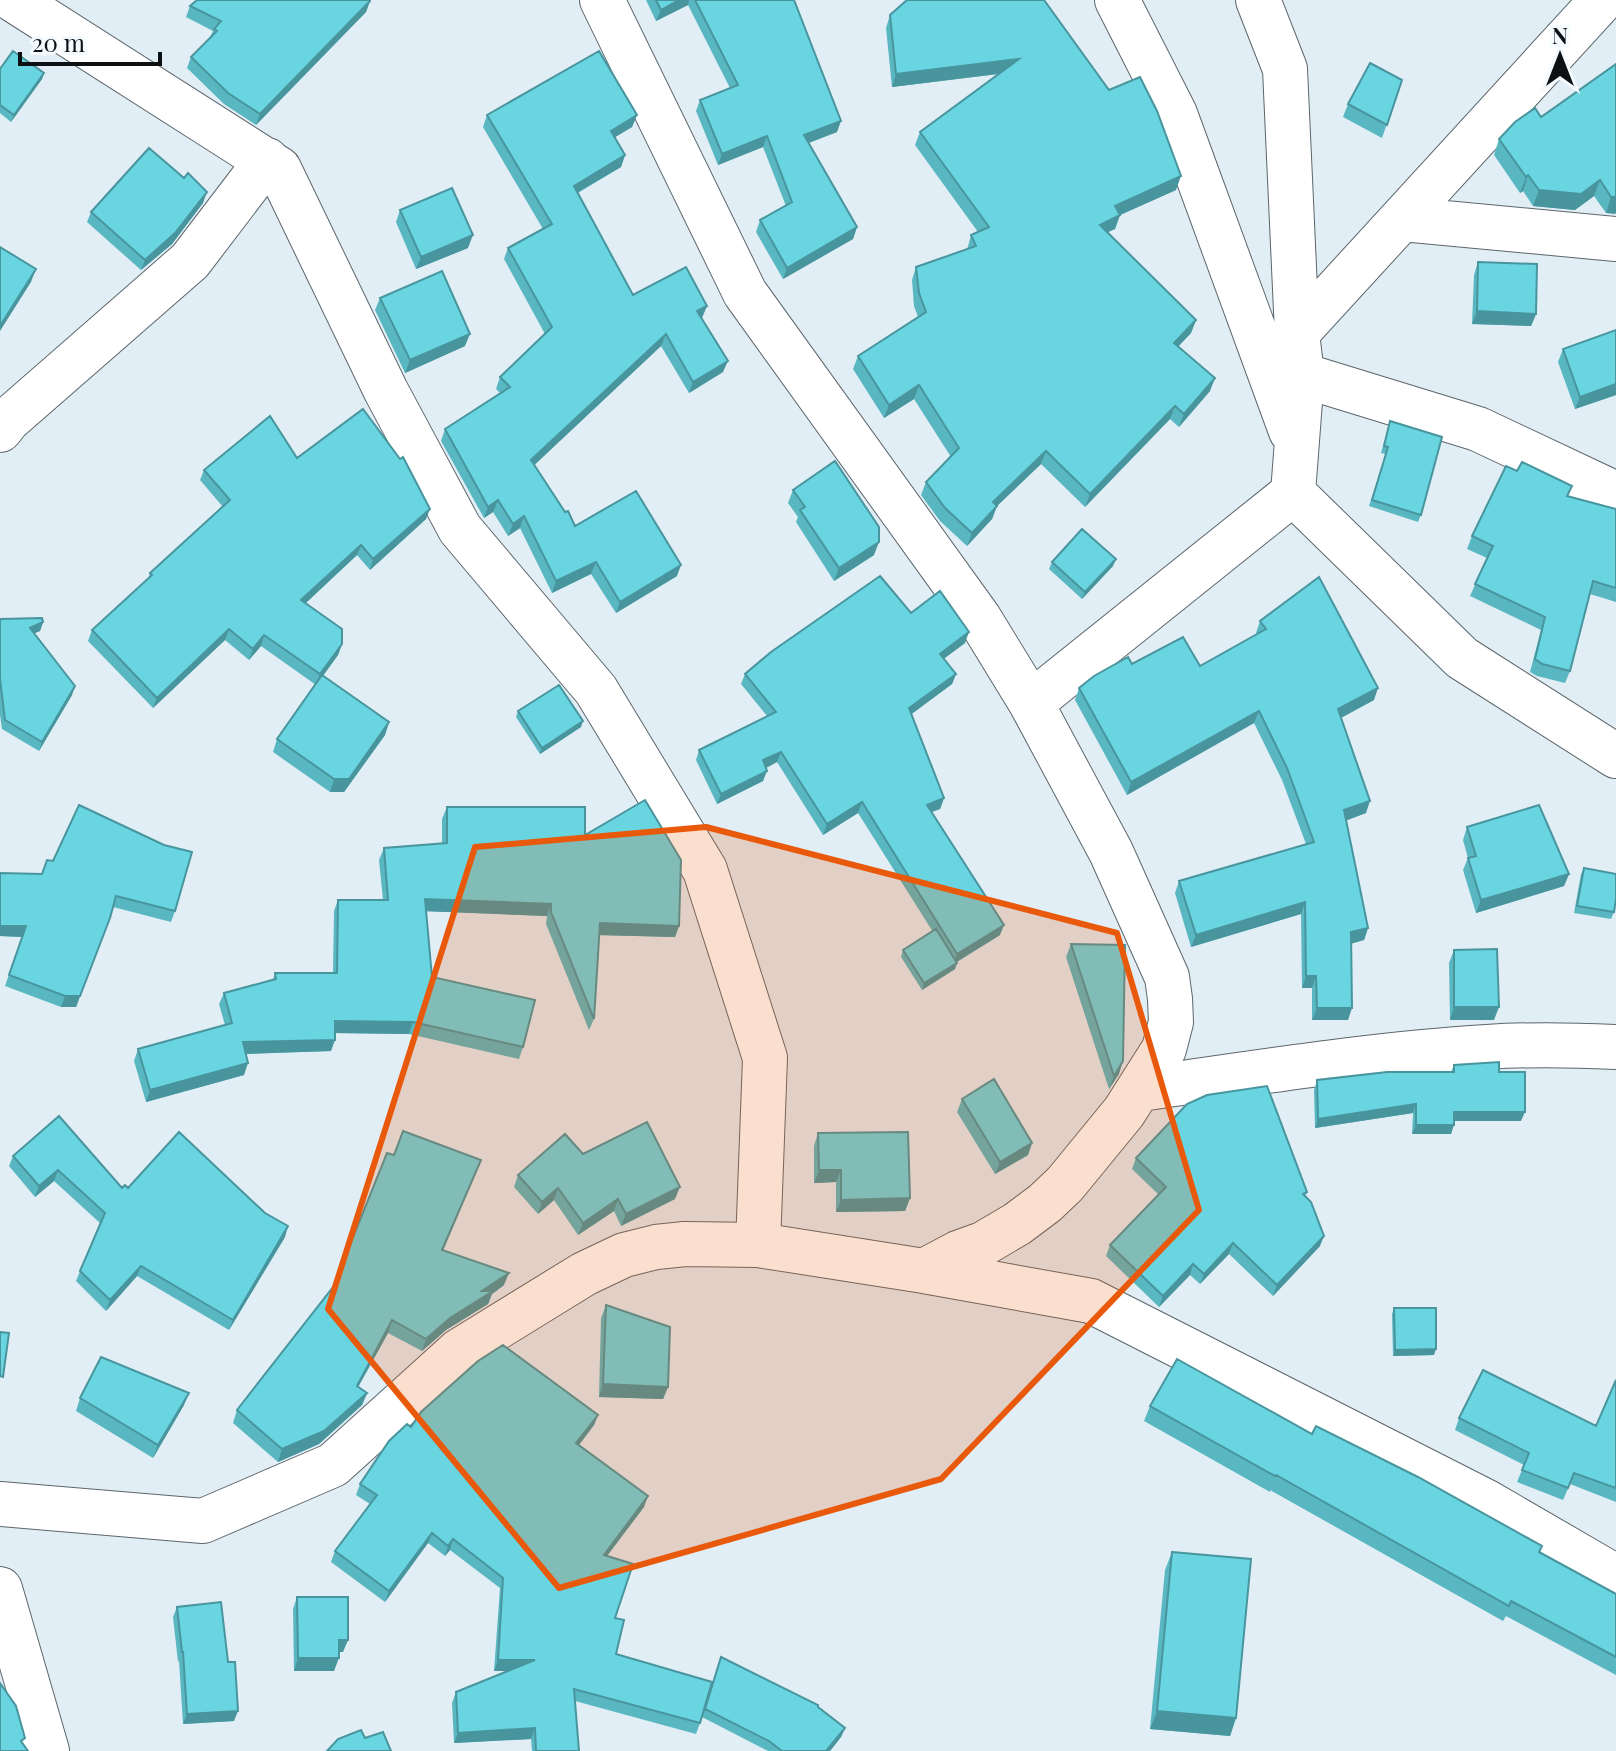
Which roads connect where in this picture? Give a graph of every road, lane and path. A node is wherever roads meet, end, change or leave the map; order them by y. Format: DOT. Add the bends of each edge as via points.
graph roads {
  1 [pos="14,0"];
  2 [pos="602,0"];
  3 [pos="1117,0"];
  4 [pos="1258,0"];
  5 [pos="1602,0"];
  6 [pos="267,160"];
  7 [pos="1402,219"];
  8 [pos="1616,239"];
  9 [pos="1300,354"];
  10 [pos="0,430"];
  11 [pos="1297,447"];
  12 [pos="1293,493"];
  13 [pos="1616,494"];
  14 [pos="1031,703"];
  15 [pos="1616,756"];
  16 [pos="1616,1047"];
  17 [pos="1140,1089"];
  18 [pos="758,1245"];
  19 [pos="924,1271"];
  20 [pos="0,1504"];
  21 [pos="1616,1577"];
  22 [pos="0,1589"];
  23 [pos="47,1751"];
  1 -- 6 [label="street"];
  2 -- 14 [label="street" via="745,293 979,618"];
  3 -- 11 [label="street" via="1175,114"];
  4 -- 9 [label="street" via="1285,69"];
  5 -- 7 [label="street"];
  6 -- 10 [label="street" via="190,261"];
  6 -- 18 [label="street" via="279,169 386,391 460,529 596,690 705,870 765,1058"];
  7 -- 8 [label="street"];
  7 -- 9 [label="street"];
  9 -- 11 [label="street"];
  9 -- 13 [label="street"];
  11 -- 12 [label="street"];
  12 -- 14 [label="street"];
  12 -- 15 [label="street" via="1462,658"];
  14 -- 17 [label="street" via="1111,852 1167,977 1171,1022 1164,1049"];
  16 -- 17 [label="street" via="1488,1047"];
  17 -- 19 [label="street" via="1045,1203 983,1244"];
  18 -- 19 [label="street"];
  18 -- 20 [label="street" via="656,1247 584,1274 459,1351 333,1465 203,1521"];
  19 -- 21 [label="street" via="1091,1301 1485,1501"];
  22 -- 23 [label="street"];
}
